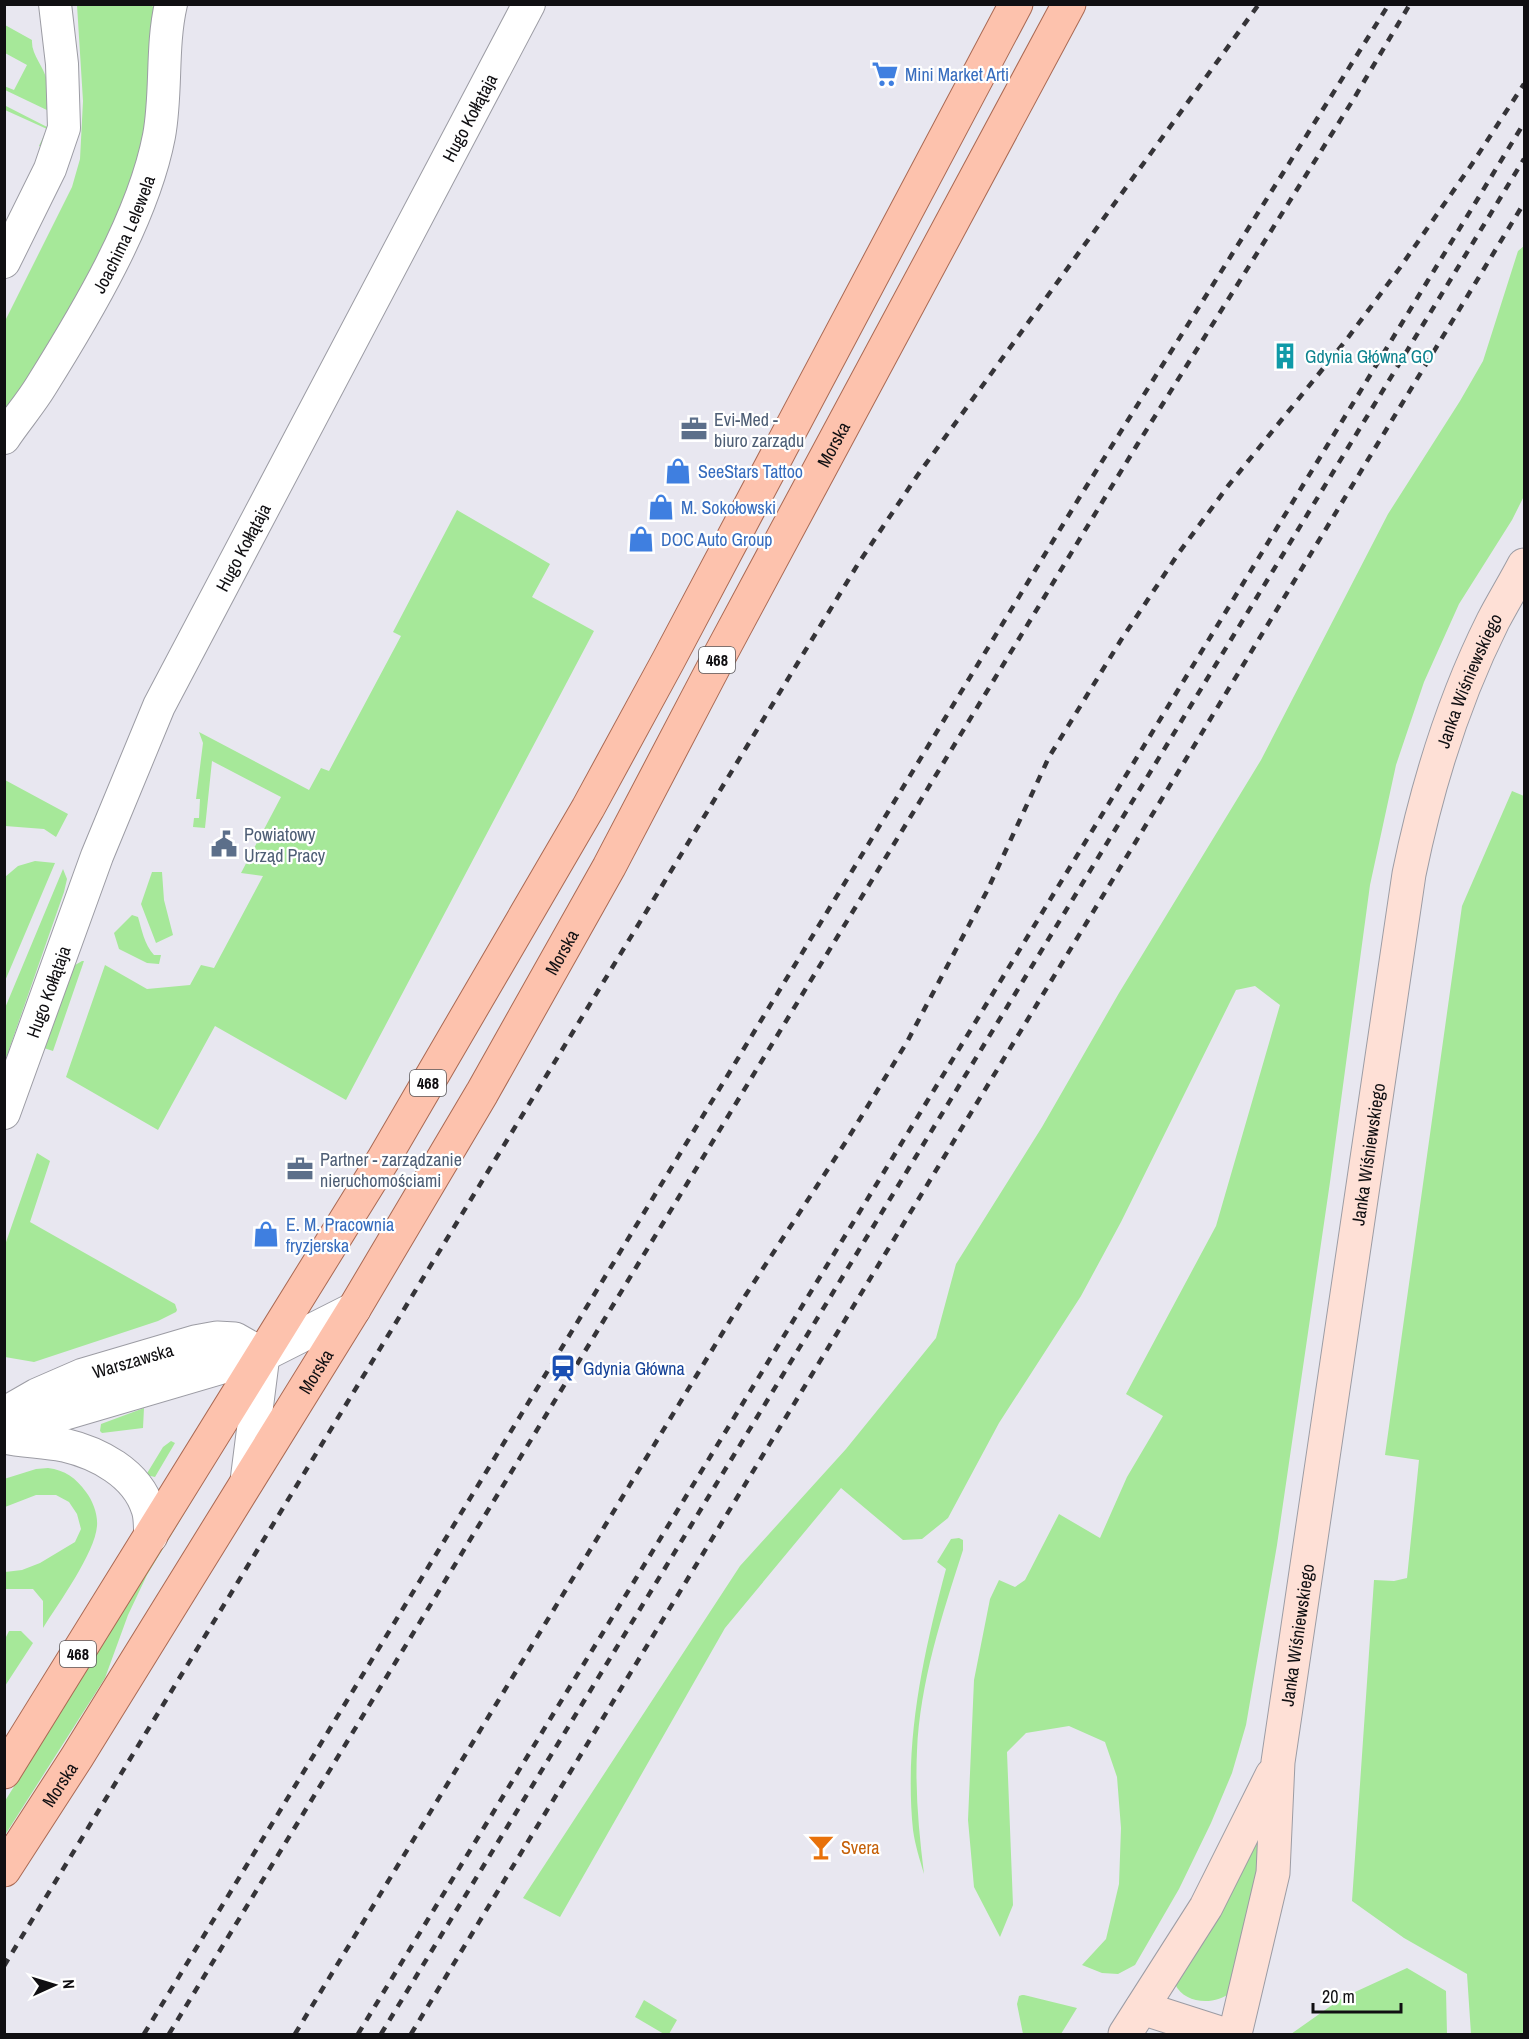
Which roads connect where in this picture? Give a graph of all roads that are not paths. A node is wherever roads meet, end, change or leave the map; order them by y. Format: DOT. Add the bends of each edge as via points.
graph roads {
  1 [pos="55,4"];
  2 [pos="171,4"];
  3 [pos="529,4"];
  4 [pos="1016,4"];
  5 [pos="1069,4"];
  6 [pos="4,262"];
  7 [pos="4,438"];
  8 [pos="1524,565"];
  9 [pos="4,1113"];
  10 [pos="354,1310"];
  11 [pos="262,1355"];
  12 [pos="4,1413"];
  13 [pos="4,1425"];
  14 [pos="4,1437"];
  15 [pos="247,1481"];
  16 [pos="151,1536"];
  17 [pos="1278,1762"];
  18 [pos="4,1772"];
  19 [pos="4,1870"];
  20 [pos="1134,2021"];
  21 [pos="1223,2034"];
  22 [pos="1235,2034"];
  1 -- 6 [label="street" via="64,128 50,169"];
  2 -- 7 [label="street, Joachima Lelewela" via="159,135 134,218 82,317 40,388"];
  3 -- 9 [label="street, Hugo Kołłątaja" via="159,706 97,856"];
  4 -- 11 [label="main road, 468" via="588,808 383,1160"];
  5 -- 10 [label="main road, Morska / 468" via="609,867"];
  8 -- 17 [label="main road, Janka Wiśniewskiego" via="1493,620 1457,705 1418,830 1399,933"];
  10 -- 11 [label="street, Warszawska"];
  10 -- 15 [label="main road, Morska / 468"];
  11 -- 12 [label="street, Warszawska" via="235,1340 195,1342 83,1375"];
  11 -- 13 [label="street, Warszawska" via="59,1415"];
  11 -- 15 [label="street"];
  11 -- 16 [label="main road, 468"];
  14 -- 16 [label="street" via="84,1450 113,1466 133,1481 148,1509"];
  15 -- 19 [label="main road, Morska / 468"];
  16 -- 18 [label="main road, 468"];
  17 -- 20 [label="main road, Janka Wiśniewskiego" via="1206,1907"];
  17 -- 22 [label="main road, Janka Wiśniewskiego" via="1273,1873"];
  20 -- 21 [label="main road"];
}
